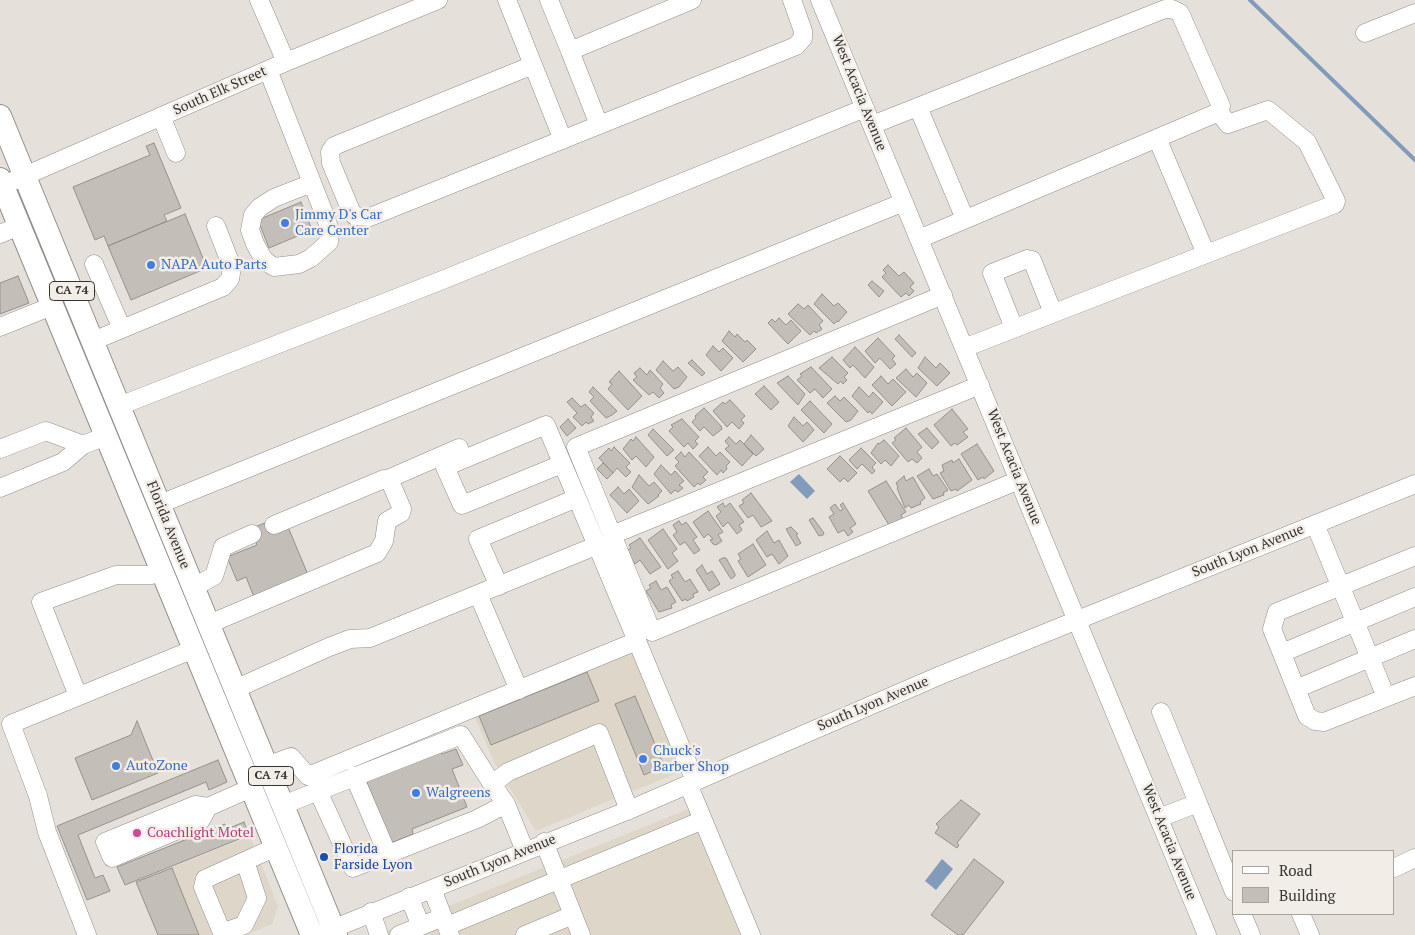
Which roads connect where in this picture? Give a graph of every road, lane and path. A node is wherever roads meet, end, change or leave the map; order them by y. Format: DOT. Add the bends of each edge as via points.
graph roads {
  1 [pos="438,0"];
  2 [pos="506,0"];
  3 [pos="549,0"];
  4 [pos="692,0"];
  5 [pos="792,0"];
  6 [pos="820,0"];
  7 [pos="262,1"];
  8 [pos="1415,13"];
  9 [pos="1365,33"];
  10 [pos="570,50"];
  11 [pos="286,62"];
  12 [pos="532,65"];
  13 [pos="268,70"];
  14 [pos="918,106"];
  15 [pos="865,108"];
  16 [pos="1220,112"];
  17 [pos="0,116"];
  18 [pos="161,116"];
  19 [pos="599,125"];
  20 [pos="872,125"];
  21 [pos="1157,138"];
  22 [pos="563,140"];
  23 [pos="176,153"];
  24 [pos="25,176"];
  25 [pos="1,182"];
  26 [pos="312,183"];
  27 [pos="904,202"];
  28 [pos="965,219"];
  29 [pos="216,226"];
  30 [pos="10,230"];
  31 [pos="919,239"];
  32 [pos="1206,254"];
  33 [pos="94,264"];
  34 [pos="942,295"];
  35 [pos="52,306"];
  36 [pos="1053,313"];
  37 [pos="0,327"];
  38 [pos="1014,328"];
  39 [pos="122,329"];
  40 [pos="93,341"];
  41 [pos="964,348"];
  42 [pos="980,385"];
  43 [pos="120,406"];
  44 [pos="546,424"];
  45 [pos="106,436"];
  46 [pos="83,445"];
  47 [pos="0,449"];
  48 [pos="562,464"];
  49 [pos="388,479"];
  50 [pos="1019,480"];
  51 [pos="1415,484"];
  52 [pos="0,488"];
  53 [pos="577,498"];
  54 [pos="160,504"];
  55 [pos="1315,524"];
  56 [pos="274,525"];
  57 [pos="252,534"];
  58 [pos="612,535"];
  59 [pos="598,545"];
  60 [pos="1415,556"];
  61 [pos="162,571"];
  62 [pos="498,586"];
  63 [pos="1340,586"];
  64 [pos="194,587"];
  65 [pos="478,594"];
  66 [pos="1415,597"];
  67 [pos="1077,620"];
  68 [pos="1355,622"];
  69 [pos="209,624"];
  70 [pos="1415,639"];
  71 [pos="637,641"];
  72 [pos="194,649"];
  73 [pos="1282,653"];
  74 [pos="1370,658"];
  75 [pos="1415,686"];
  76 [pos="235,689"];
  77 [pos="1296,689"];
  78 [pos="519,690"];
  79 [pos="78,696"];
  80 [pos="1386,697"];
  81 [pos="1161,712"];
  82 [pos="267,766"];
  83 [pos="354,776"];
  84 [pos="692,783"];
  85 [pos="492,784"];
  86 [pos="252,788"];
  87 [pos="318,791"];
  88 [pos="1198,803"];
  89 [pos="506,804"];
  90 [pos="283,805"];
  91 [pos="208,807"];
  92 [pos="630,810"];
  93 [pos="1159,818"];
  94 [pos="704,820"];
  95 [pos="544,842"];
  96 [pos="276,847"];
  97 [pos="525,851"];
  98 [pos="388,855"];
  99 [pos="1415,858"];
  100 [pos="245,861"];
  101 [pos="1395,868"];
  102 [pos="559,879"];
  103 [pos="1232,887"];
  104 [pos="432,888"];
  105 [pos="409,897"];
  106 [pos="370,912"];
  107 [pos="573,915"];
  108 [pos="1242,915"];
  109 [pos="1301,915"];
  110 [pos="421,926"];
  111 [pos="446,926"];
  112 [pos="329,933"];
  113 [pos="222,934"];
  114 [pos="87,935"];
  115 [pos="312,935"];
  116 [pos="379,935"];
  117 [pos="399,935"];
  118 [pos="525,935"];
  119 [pos="581,935"];
  120 [pos="751,935"];
  121 [pos="1207,935"];
  122 [pos="1251,935"];
  123 [pos="1310,935"];
  1 -- 11 [label="street, South Elk Street"];
  2 -- 12 [label="street"];
  3 -- 10 [label="street"];
  4 -- 10 [label="street"];
  5 -- 19 [label="street" via="803,31 803,38 796,46"];
  6 -- 15 [label="street, West Acacia Avenue"];
  7 -- 11 [label="street"];
  8 -- 9 [label="street"];
  10 -- 19 [label="street"];
  11 -- 13 [label="street, South Elk Street"];
  12 -- 22 [label="street"];
  12 -- 22 [label="street" via="337,144 330,152 331,163 353,214 366,218"];
  13 -- 18 [label="street, South Elk Street"];
  13 -- 26 [label="street"];
  14 -- 16 [label="street" via="1172,9 1180,13 1221,106"];
  14 -- 20 [label="street"];
  14 -- 28 [label="street"];
  15 -- 20 [label="street, West Acacia Avenue"];
  15 -- 43 [label="street" via="449,278"];
  16 -- 21 [label="street"];
  16 -- 32 [label="street" via="1228,124 1268,110 1307,142 1336,201"];
  17 -- 24 [label="main road, Florida Avenue / CA 74"];
  18 -- 23 [label="street"];
  18 -- 24 [label="street, South Elk Street"];
  19 -- 22 [label="street"];
  20 -- 27 [label="street, West Acacia Avenue"];
  21 -- 28 [label="street"];
  21 -- 32 [label="street"];
  24 -- 25 [label="street, South Elk Street"];
  24 -- 40 [label="main road, Florida Avenue / CA 74"];
  25 -- 30 [label="main road, Florida Avenue"];
  26 -- 26 [label="street" via="330,231 328,242 322,250 300,264 274,267 264,260 255,244 250,230 253,215 274,198"];
  27 -- 31 [label="street, West Acacia Avenue"];
  27 -- 54 [label="street"];
  28 -- 31 [label="street"];
  29 -- 39 [label="street" via="232,267 230,279 223,287"];
  30 -- 35 [label="main road, Florida Avenue"];
  31 -- 34 [label="street, West Acacia Avenue"];
  32 -- 36 [label="street"];
  33 -- 39 [label="street"];
  34 -- 41 [label="street, West Acacia Avenue"];
  34 -- 58 [label="street" via="576,448"];
  35 -- 37 [label="street"];
  35 -- 45 [label="main road, Florida Avenue"];
  36 -- 38 [label="street"];
  36 -- 38 [label="street" via="1032,260 1027,259 992,273"];
  38 -- 41 [label="street"];
  39 -- 40 [label="street"];
  40 -- 43 [label="main road, Florida Avenue / CA 74"];
  41 -- 42 [label="street, West Acacia Avenue"];
  42 -- 50 [label="street, West Acacia Avenue"];
  42 -- 58 [label="street"];
  43 -- 54 [label="main road, Florida Avenue / CA 74"];
  44 -- 48 [label="street"];
  44 -- 48 [label="street" via="445,467 462,505"];
  44 -- 49 [label="street" via="542,414"];
  45 -- 46 [label="street"];
  45 -- 61 [label="main road, Florida Avenue"];
  45 -- 69 [label="main road" via="115,433 123,445 179,577"];
  46 -- 47 [label="street" via="46,431"];
  46 -- 52 [label="street" via="63,462"];
  48 -- 53 [label="street"];
  49 -- 56 [label="street"];
  49 -- 69 [label="street" via="402,509 387,521 384,541 377,553"];
  50 -- 58 [label="street" via="652,632"];
  50 -- 67 [label="street, West Acacia Avenue"];
  51 -- 55 [label="street, South Lyon Avenue"];
  53 -- 59 [label="street"];
  53 -- 62 [label="street" via="478,540"];
  54 -- 64 [label="main road, Florida Avenue / CA 74"];
  55 -- 63 [label="street"];
  55 -- 67 [label="street, South Lyon Avenue"];
  57 -- 64 [label="street" via="223,547 214,576"];
  59 -- 62 [label="street"];
  59 -- 71 [label="street"];
  60 -- 63 [label="street"];
  61 -- 72 [label="main road, Florida Avenue"];
  61 -- 79 [label="street" via="151,575 116,575 41,602"];
  62 -- 65 [label="street"];
  63 -- 68 [label="street"];
  63 -- 73 [label="street" via="1278,612 1272,629"];
  64 -- 69 [label="main road, Florida Avenue / CA 74"];
  65 -- 76 [label="street" via="370,638 350,639 329,647"];
  65 -- 78 [label="street"];
  66 -- 68 [label="street"];
  67 -- 84 [label="street, South Lyon Avenue" via="940,675"];
  67 -- 93 [label="street, West Acacia Avenue"];
  68 -- 73 [label="street"];
  68 -- 74 [label="street"];
  69 -- 76 [label="main road, Florida Avenue / CA 74"];
  70 -- 74 [label="street"];
  71 -- 78 [label="street"];
  71 -- 84 [label="street"];
  72 -- 79 [label="street"];
  72 -- 86 [label="main road, Florida Avenue"];
  73 -- 77 [label="street"];
  74 -- 77 [label="street"];
  74 -- 80 [label="street"];
  75 -- 80 [label="street"];
  76 -- 82 [label="main road, Florida Avenue / CA 74"];
  77 -- 80 [label="street" via="1307,716 1324,722"];
  78 -- 82 [label="street" via="308,776 291,757"];
  79 -- 114 [label="street" via="11,724 38,796 47,832"];
  81 -- 88 [label="street"];
  82 -- 90 [label="main road, Florida Avenue / CA 74"];
  83 -- 85 [label="street" via="461,735"];
  83 -- 87 [label="street"];
  83 -- 98 [label="street"];
  84 -- 92 [label="street, South Lyon Avenue"];
  84 -- 94 [label="street"];
  85 -- 89 [label="street"];
  85 -- 92 [label="street" via="508,772 599,733"];
  86 -- 91 [label="street"];
  86 -- 96 [label="main road, Florida Avenue"];
  87 -- 90 [label="street"];
  87 -- 98 [label="street" via="352,868"];
  88 -- 93 [label="street"];
  88 -- 103 [label="street"];
  89 -- 97 [label="street"];
  89 -- 98 [label="street" via="477,820"];
  90 -- 112 [label="main road, Florida Avenue / CA 74"];
  91 -- 91 [label="street" via="194,805 105,842 112,858 200,820"];
  92 -- 95 [label="street, South Lyon Avenue"];
  93 -- 121 [label="street, West Acacia Avenue"];
  94 -- 102 [label="street"];
  94 -- 120 [label="street"];
  95 -- 97 [label="street, South Lyon Avenue"];
  95 -- 102 [label="street"];
  96 -- 100 [label="street"];
  96 -- 115 [label="main road, Florida Avenue"];
  97 -- 104 [label="street, South Lyon Avenue"];
  99 -- 101 [label="street"];
  100 -- 113 [label="street" via="257,898 244,925"];
  100 -- 113 [label="street" via="204,879 203,887"];
  102 -- 107 [label="street"];
  102 -- 111 [label="street"];
  104 -- 105 [label="street, South Lyon Avenue"];
  104 -- 111 [label="street"];
  105 -- 106 [label="street, South Lyon Avenue"];
  105 -- 110 [label="street"];
  106 -- 112 [label="street, South Lyon Avenue"];
  106 -- 116 [label="street"];
  107 -- 118 [label="street"];
  107 -- 119 [label="street"];
  108 -- 122 [label="street"];
  109 -- 123 [label="street"];
  110 -- 111 [label="street"];
  110 -- 117 [label="street"];
}
